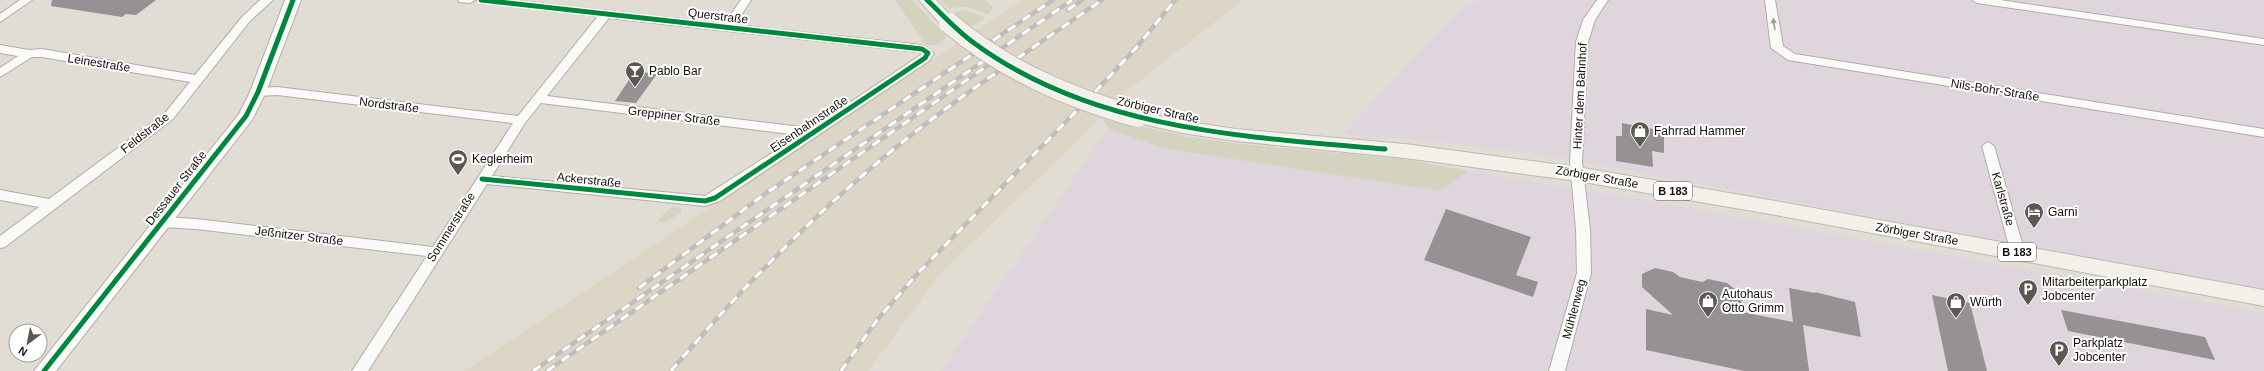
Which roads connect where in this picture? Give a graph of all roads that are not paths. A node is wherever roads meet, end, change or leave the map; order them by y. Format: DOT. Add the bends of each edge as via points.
graph roads {
  1 [pos="27,0"];
  2 [pos="268,0"];
  3 [pos="293,0"];
  4 [pos="463,0"];
  5 [pos="470,0"];
  6 [pos="481,0"];
  7 [pos="746,0"];
  8 [pos="927,0"];
  9 [pos="1603,0"];
  10 [pos="1770,0"];
  11 [pos="1977,0"];
  12 [pos="2024,4"];
  13 [pos="608,14"];
  14 [pos="0,19"];
  15 [pos="727,28"];
  16 [pos="2264,42"];
  17 [pos="0,49"];
  18 [pos="928,53"];
  19 [pos="29,54"];
  20 [pos="0,73"];
  21 [pos="197,79"];
  22 [pos="258,92"];
  23 [pos="538,99"];
  24 [pos="521,120"];
  25 [pos="2264,133"];
  26 [pos="810,135"];
  27 [pos="1988,146"];
  28 [pos="1577,174"];
  29 [pos="482,179"];
  30 [pos="0,196"];
  31 [pos="695,201"];
  32 [pos="51,204"];
  33 [pos="163,222"];
  34 [pos="0,243"];
  35 [pos="434,252"];
  36 [pos="2018,252"];
  37 [pos="2264,298"];
  38 [pos="44,371"];
  39 [pos="360,371"];
  40 [pos="1557,371"];
  1 -- 14 [label="street"];
  2 -- 21 [label="street, Feldstraße" via="253,11"];
  3 -- 22 [label="street, Dessauer Straße"];
  4 -- 5 [label="street"];
  6 -- 13 [label="street, Querstraße"];
  7 -- 15 [label="street"];
  8 -- 28 [label="main road, Zörbiger Straße / B 183, bridge" via="949,23 990,56 1036,81 1089,103 1137,117 1236,135 1405,151"];
  9 -- 28 [label="street, Hinter dem Bahnhof" via="1589,20 1582,42"];
  25 -- 10 [label="street, Nils-Bohr-Straße, one-way" via="1792,57 1778,48"];
  11 -- 12 [label="street"];
  12 -- 16 [label="street"];
  13 -- 15 [label="street, Querstraße"];
  13 -- 23 [label="street, Sommerstraße"];
  15 -- 18 [label="street, Querstraße" via="922,49"];
  17 -- 19 [label="street, Leinestraße"];
  18 -- 26 [label="street, Eisenbahnstraße" via="925,58"];
  19 -- 20 [label="street"];
  19 -- 21 [label="street, Leinestraße"];
  21 -- 32 [label="street, Feldstraße" via="169,116"];
  22 -- 24 [label="street, Nordstraße" via="277,91"];
  22 -- 33 [label="street, Dessauer Straße" via="246,116"];
  23 -- 24 [label="street, Sommerstraße"];
  23 -- 26 [label="street, Greppiner Straße" via="801,131"];
  24 -- 29 [label="street, Sommerstraße"];
  26 -- 31 [label="street, Eisenbahnstraße" via="715,198"];
  27 -- 36 [label="street, Karlstraße"];
  28 -- 36 [label="main road, Zörbiger Straße / B 183"];
  28 -- 40 [label="street, Mühlenweg" via="1583,229 1584,273"];
  29 -- 31 [label="street, Ackerstraße"];
  29 -- 35 [label="street, Sommerstraße"];
  30 -- 32 [label="street"];
  32 -- 34 [label="street, Feldstraße"];
  33 -- 35 [label="street, Jeßnitzer Straße"];
  33 -- 38 [label="street, Dessauer Straße"];
  35 -- 39 [label="street, Sommerstraße"];
  36 -- 37 [label="main road, Zörbiger Straße / B 183"];
}
